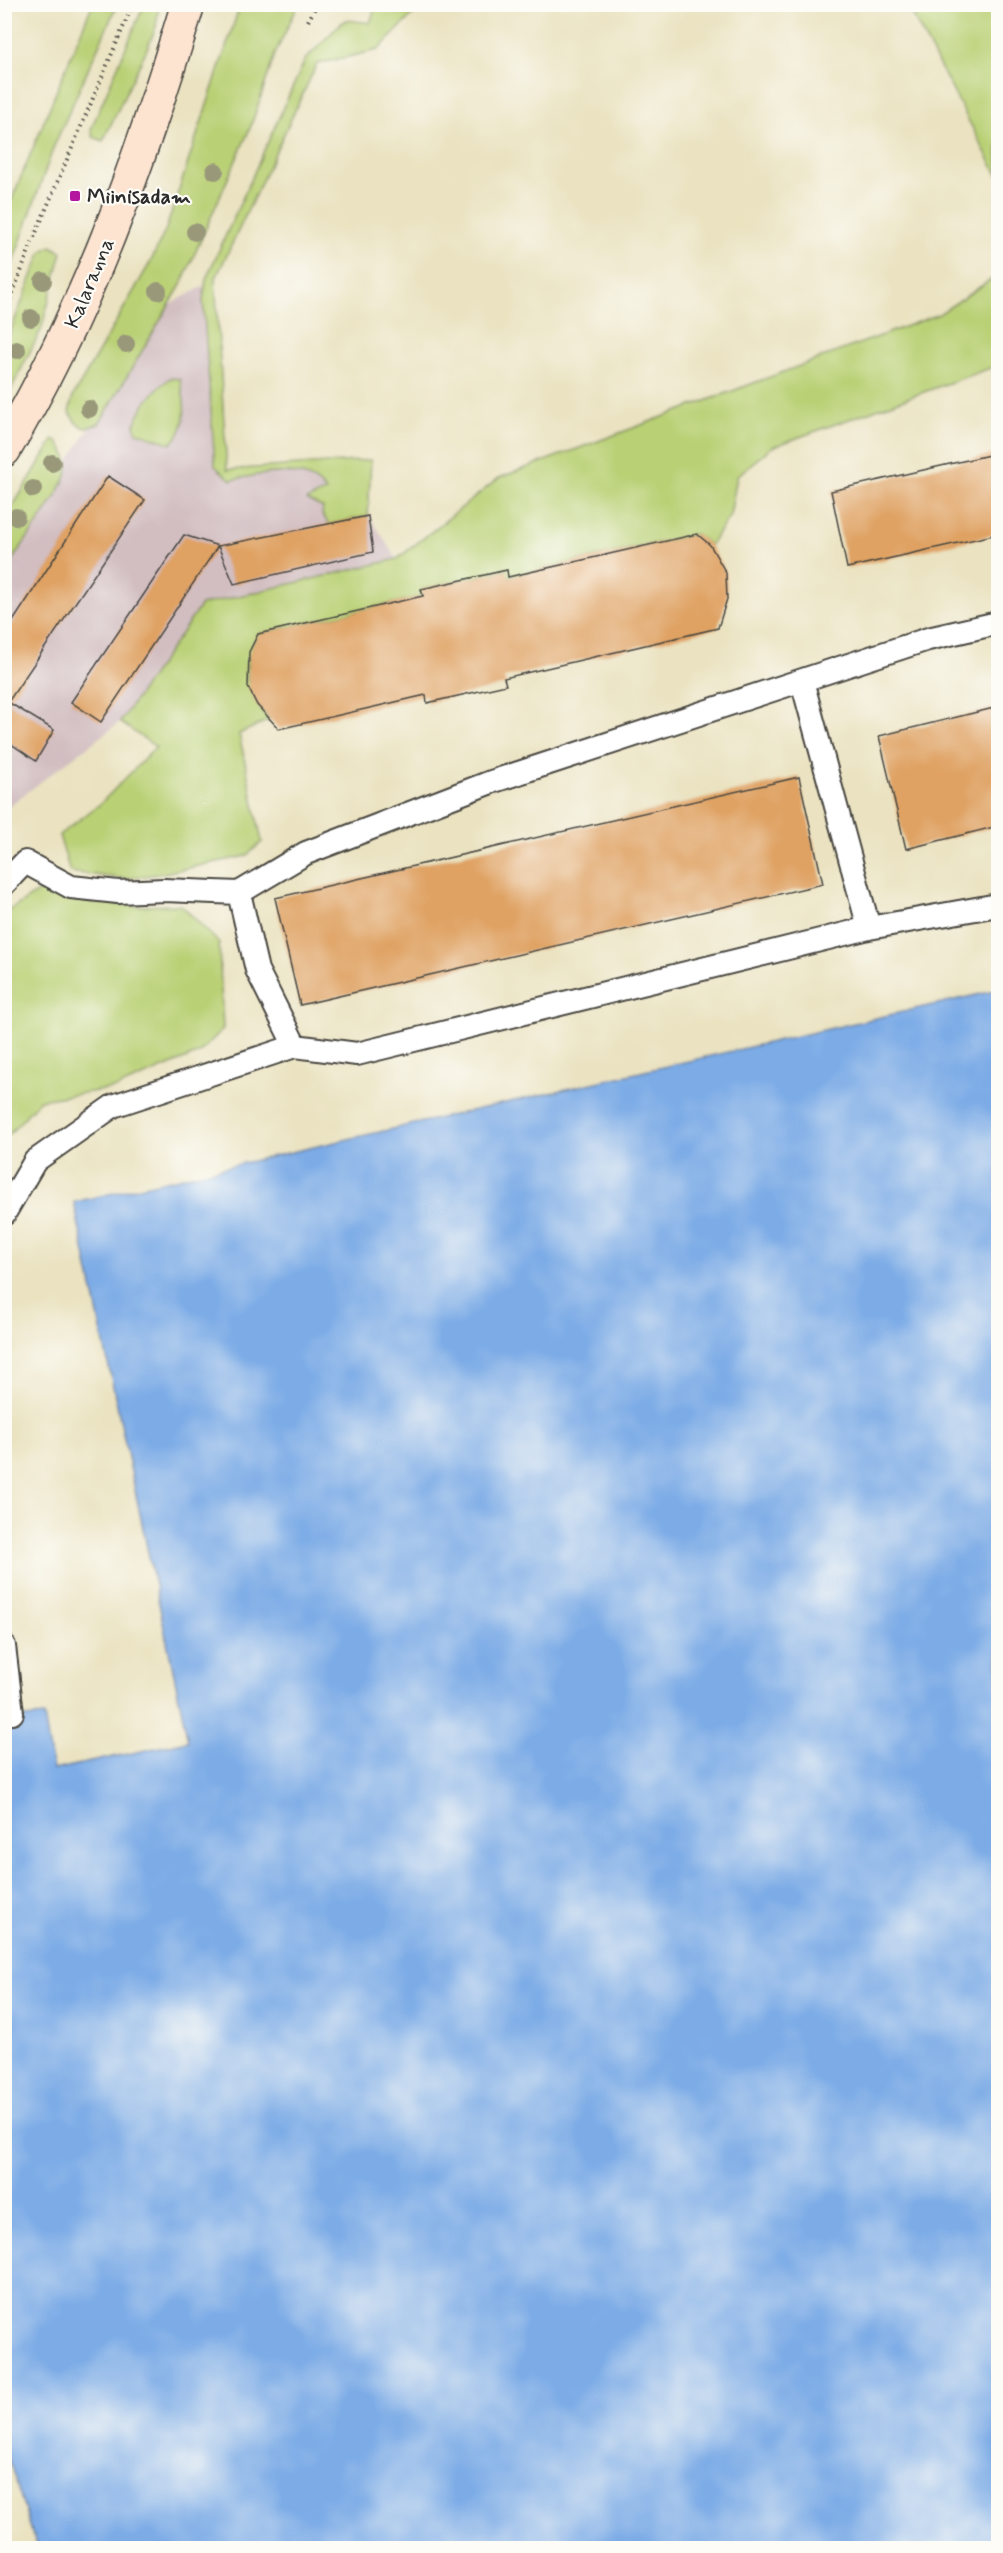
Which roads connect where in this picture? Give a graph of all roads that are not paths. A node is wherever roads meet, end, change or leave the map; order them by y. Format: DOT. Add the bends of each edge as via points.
graph roads {
  1 [pos="199,4"];
  2 [pos="181,14"];
  3 [pos="4,450"];
  4 [pos="999,623"];
  5 [pos="802,681"];
  6 [pos="4,884"];
  7 [pos="239,893"];
  8 [pos="999,905"];
  9 [pos="869,928"];
  10 [pos="295,1046"];
  11 [pos="4,1214"];
  12 [pos="4,1646"];
  13 [pos="12,1713"];
  1 -- 2 [label="street, Kalaranna"];
  2 -- 3 [label="street, Kalaranna" via="120,212 76,317"];
  4 -- 5 [label="lane" via="928,639"];
  5 -- 7 [label="lane" via="491,782 306,853"];
  5 -- 9 [label="lane"];
  6 -- 7 [label="lane" via="24,862 71,887 118,892"];
  7 -- 10 [label="lane" via="257,970"];
  8 -- 9 [label="lane"];
  9 -- 10 [label="lane" via="357,1054"];
  10 -- 11 [label="lane" via="113,1106 36,1161"];
  12 -- 13 [label="lane"];
}
